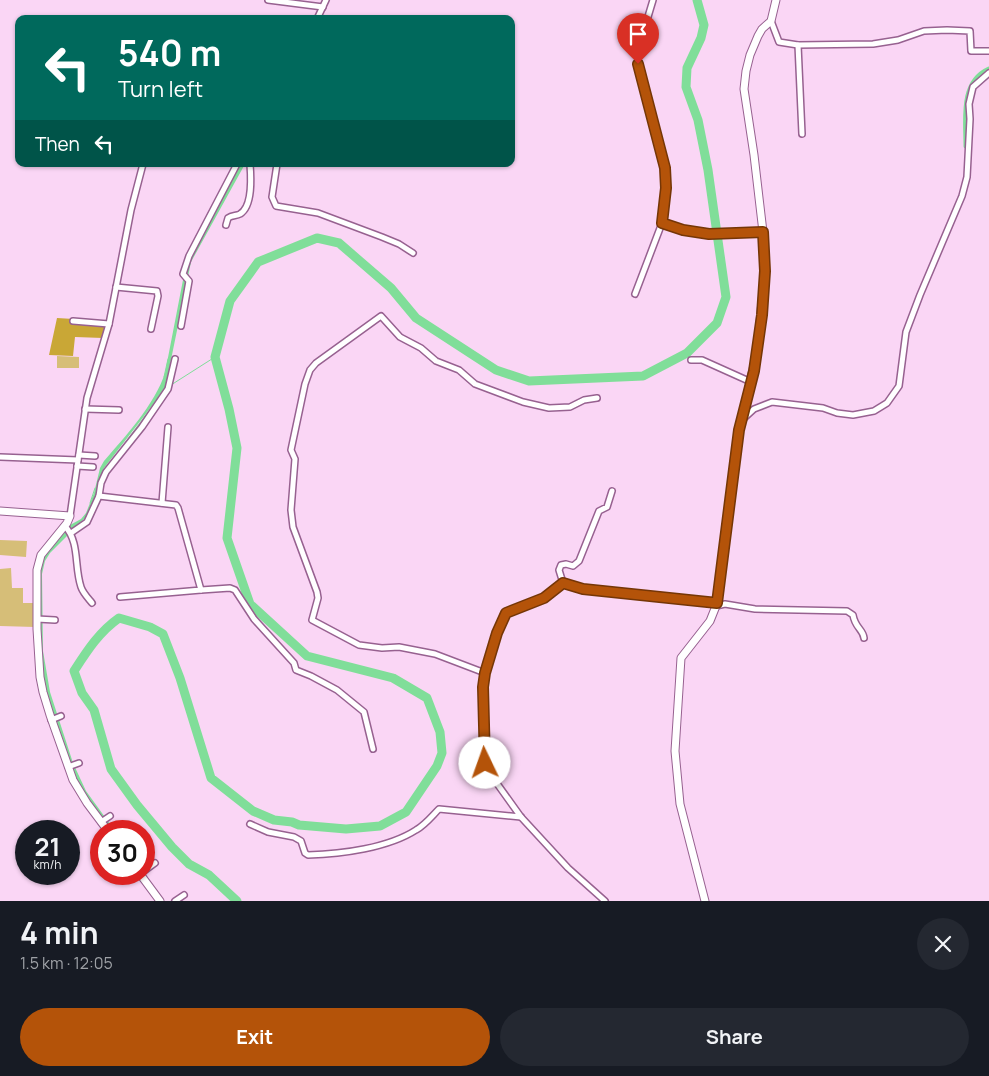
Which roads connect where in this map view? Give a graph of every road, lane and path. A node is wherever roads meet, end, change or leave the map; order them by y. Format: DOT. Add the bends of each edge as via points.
graph roads {
  1 [pos="268,0"];
  2 [pos="326,0"];
  3 [pos="652,0"];
  4 [pos="776,0"];
  5 [pos="322,7"];
  6 [pos="319,15"];
  7 [pos="771,21"];
  8 [pos="798,45"];
  9 [pos="989,51"];
  10 [pos="989,73"];
  11 [pos="802,134"];
  12 [pos="142,167"];
  13 [pos="235,167"];
  14 [pos="250,167"];
  15 [pos="277,167"];
  16 [pos="662,223"];
  17 [pos="226,226"];
  18 [pos="763,232"];
  19 [pos="413,253"];
  20 [pos="116,287"];
  21 [pos="635,294"];
  22 [pos="73,321"];
  23 [pos="109,324"];
  24 [pos="181,326"];
  25 [pos="151,329"];
  26 [pos="175,358"];
  27 [pos="691,360"];
  28 [pos="751,382"];
  29 [pos="597,398"];
  30 [pos="85,409"];
  31 [pos="119,410"];
  32 [pos="741,420"];
  33 [pos="168,427"];
  34 [pos="95,456"];
  35 [pos="0,457"];
  36 [pos="78,460"];
  37 [pos="93,467"];
  38 [pos="612,491"];
  39 [pos="99,496"];
  40 [pos="162,503"];
  41 [pos="0,511"];
  42 [pos="70,516"];
  43 [pos="65,527"];
  44 [pos="71,533"];
  45 [pos="563,583"];
  46 [pos="201,590"];
  47 [pos="120,597"];
  48 [pos="92,603"];
  49 [pos="717,605"];
  50 [pos="40,619"];
  51 [pos="55,620"];
  52 [pos="864,638"];
  53 [pos="485,673"];
  54 [pos="61,716"];
  55 [pos="52,719"];
  56 [pos="373,749"];
  57 [pos="110,816"];
  58 [pos="522,817"];
  59 [pos="101,820"];
  60 [pos="105,820"];
  61 [pos="250,824"];
  62 [pos="151,885"];
  63 [pos="184,895"];
  64 [pos="161,900"];
  65 [pos="174,901"];
  66 [pos="604,901"];
  67 [pos="706,901"];
  1 -- 5 [label="street"];
  2 -- 5 [label="street"];
  3 -- 16 [label="street" via="638,59 665,168"];
  4 -- 7 [label="street"];
  5 -- 6 [label="street"];
  7 -- 8 [label="street" via="779,42"];
  7 -- 18 [label="street" via="762,30 750,55 744,89"];
  8 -- 9 [label="street" via="873,44 924,31 947,30 970,32 972,51"];
  8 -- 11 [label="street"];
  10 -- 32 [label="street" via="973,86 969,104 967,177 962,196 906,332 899,386 887,403 874,411 853,414 772,402 754,409"];
  12 -- 20 [label="street"];
  13 -- 24 [label="street" via="189,256 184,274 189,281"];
  14 -- 17 [label="street" via="252,187 246,208 228,218"];
  15 -- 19 [label="street" via="272,197 276,206 318,213 399,244"];
  16 -- 18 [label="street" via="709,234"];
  16 -- 21 [label="street"];
  18 -- 28 [label="street" via="762,315"];
  20 -- 23 [label="street"];
  20 -- 25 [label="street" via="157,291"];
  22 -- 23 [label="street"];
  23 -- 30 [label="street"];
  26 -- 39 [label="street" via="168,389 106,472"];
  27 -- 28 [label="street" via="702,360"];
  28 -- 32 [label="street"];
  29 -- 53 [label="street" via="570,407 549,408 482,387 459,370 436,361 421,348 400,338 381,316 310,370 291,450 295,458 291,510 317,592 312,620 360,645 400,647 435,654"];
  30 -- 31 [label="street"];
  30 -- 36 [label="street"];
  32 -- 49 [label="street"];
  33 -- 40 [label="street"];
  34 -- 36 [label="street"];
  35 -- 36 [label="street"];
  36 -- 37 [label="street"];
  36 -- 42 [label="street"];
  38 -- 45 [label="street" via="607,507 599,511 579,561 575,566 563,564 560,568"];
  39 -- 40 [label="street"];
  39 -- 44 [label="street" via="87,522"];
  40 -- 46 [label="street" via="178,508"];
  41 -- 42 [label="street"];
  42 -- 43 [label="street"];
  43 -- 44 [label="street"];
  43 -- 50 [label="street" via="41,555 36,576"];
  44 -- 48 [label="street" via="81,586"];
  45 -- 49 [label="street" via="583,589"];
  45 -- 53 [label="street" via="544,598 506,613"];
  46 -- 47 [label="street"];
  46 -- 56 [label="street" via="235,590 254,619 294,663 296,670 337,690 364,712"];
  49 -- 52 [label="street" via="846,611 853,615 854,624"];
  49 -- 67 [label="street" via="710,621 681,658 675,751 680,804"];
  50 -- 51 [label="street"];
  50 -- 55 [label="street" via="40,677"];
  53 -- 58 [label="street" via="485,763"];
  54 -- 55 [label="street"];
  55 -- 59 [label="street" via="73,765 80,792"];
  57 -- 60 [label="street"];
  58 -- 61 [label="street" via="439,809 418,829 396,841 358,850 308,855 301,841 294,837 268,832"];
  58 -- 66 [label="street" via="568,868"];
  62 -- 64 [label="street"];
  63 -- 65 [label="street"];
}
